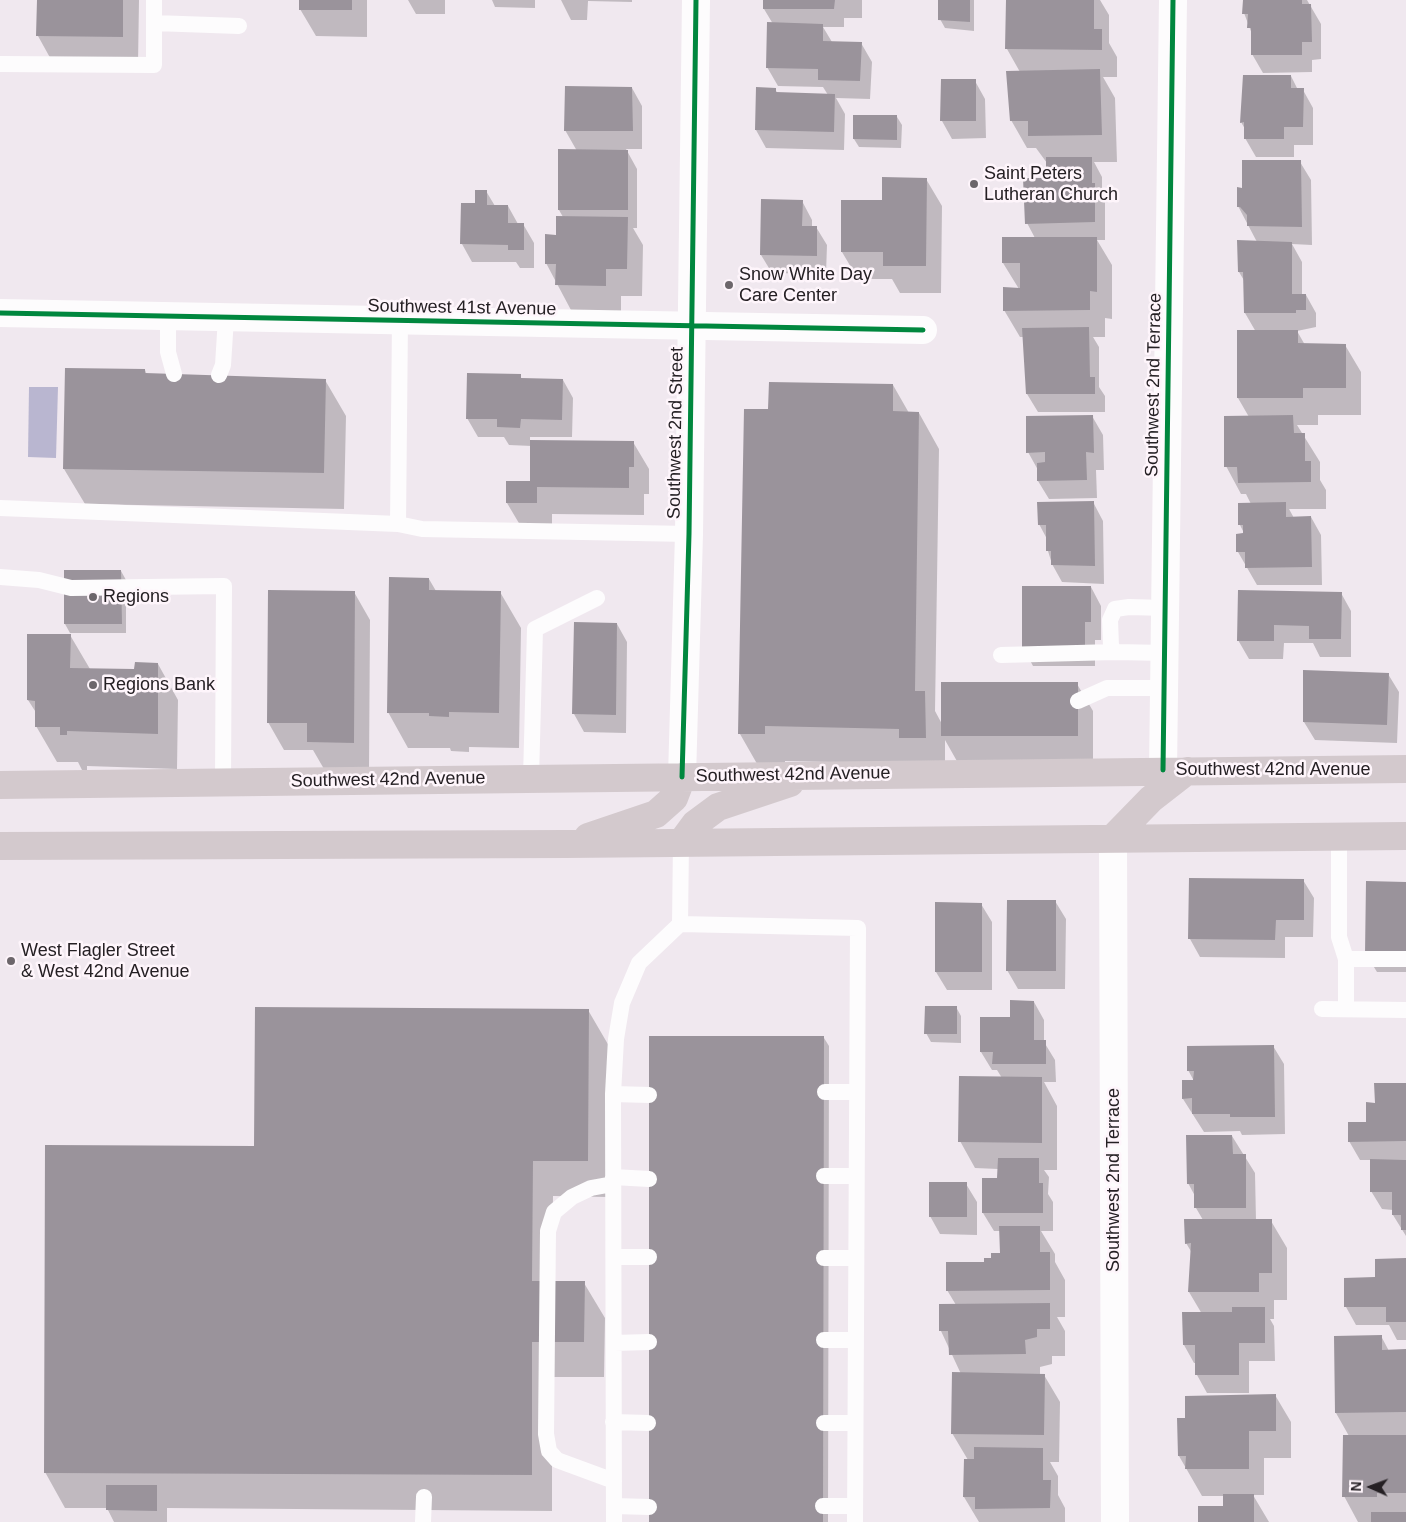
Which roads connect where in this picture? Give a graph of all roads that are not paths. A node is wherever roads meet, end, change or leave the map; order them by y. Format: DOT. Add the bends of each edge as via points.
graph roads {
  1 [pos="154,0"];
  2 [pos="696,0"];
  3 [pos="1173,0"];
  4 [pos="154,23"];
  5 [pos="238,26"];
  6 [pos="0,64"];
  7 [pos="0,314"];
  8 [pos="168,316"];
  9 [pos="226,318"];
  10 [pos="400,320"];
  11 [pos="692,325"];
  12 [pos="923,330"];
  13 [pos="174,374"];
  14 [pos="219,376"];
  15 [pos="0,508"];
  16 [pos="398,524"];
  17 [pos="688,534"];
  18 [pos="0,577"];
  19 [pos="597,598"];
  20 [pos="1165,608"];
  21 [pos="1115,652"];
  22 [pos="1165,653"];
  23 [pos="1001,655"];
  24 [pos="1164,688"];
  25 [pos="1078,701"];
  26 [pos="1406,769"];
  27 [pos="1175,771"];
  28 [pos="812,775"];
  29 [pos="682,777"];
  30 [pos="531,778"];
  31 [pos="223,782"];
  32 [pos="0,785"];
  33 [pos="1406,836"];
  34 [pos="1340,837"];
  35 [pos="1113,838"];
  36 [pos="682,843"];
  37 [pos="566,844"];
  38 [pos="0,846"];
  39 [pos="680,924"];
  40 [pos="1346,959"];
  41 [pos="1406,959"];
  42 [pos="1322,1009"];
  43 [pos="1346,1010"];
  44 [pos="1406,1010"];
  45 [pos="825,1092"];
  46 [pos="856,1092"];
  47 [pos="613,1094"];
  48 [pos="649,1095"];
  49 [pos="824,1176"];
  50 [pos="856,1176"];
  51 [pos="649,1179"];
  52 [pos="613,1180"];
  53 [pos="614,1257"];
  54 [pos="649,1257"];
  55 [pos="824,1258"];
  56 [pos="855,1258"];
  57 [pos="824,1340"];
  58 [pos="855,1340"];
  59 [pos="614,1342"];
  60 [pos="649,1342"];
  61 [pos="614,1422"];
  62 [pos="648,1423"];
  63 [pos="824,1423"];
  64 [pos="855,1423"];
  65 [pos="614,1481"];
  66 [pos="424,1498"];
  67 [pos="614,1506"];
  68 [pos="823,1506"];
  69 [pos="649,1507"];
  70 [pos="855,1514"];
  71 [pos="424,1522"];
  72 [pos="614,1522"];
  73 [pos="1114,1522"];
  1 -- 4 [label="lane"];
  2 -- 11 [label="street, Southwest 2nd Street"];
  3 -- 20 [label="street, Southwest 2nd Terrace"];
  4 -- 5 [label="lane"];
  4 -- 6 [label="lane" via="154,65"];
  7 -- 8 [label="street, Southwest 41st Avenue"];
  8 -- 9 [label="street, Southwest 41st Avenue"];
  8 -- 13 [label="lane" via="168,352"];
  9 -- 10 [label="street, Southwest 41st Avenue"];
  9 -- 14 [label="lane" via="223,365"];
  10 -- 11 [label="street, Southwest 41st Avenue"];
  10 -- 16 [label="lane"];
  11 -- 12 [label="street, Southwest 41st Avenue"];
  11 -- 17 [label="street, Southwest 2nd Street"];
  15 -- 16 [label="lane"];
  16 -- 17 [label="lane" via="422,529"];
  17 -- 29 [label="street, Southwest 2nd Street"];
  18 -- 31 [label="lane" via="77,588 224,586"];
  19 -- 30 [label="lane" via="535,629"];
  20 -- 21 [label="lane" via="1115,609 1110,620 1111,646"];
  20 -- 22 [label="street, Southwest 2nd Terrace"];
  21 -- 22 [label="lane"];
  21 -- 23 [label="lane"];
  22 -- 24 [label="street, Southwest 2nd Terrace"];
  24 -- 25 [label="lane" via="1107,688"];
  24 -- 27 [label="street, Southwest 2nd Terrace"];
  26 -- 27 [label="main road, Southwest 42nd Avenue"];
  27 -- 28 [label="main road, Southwest 42nd Avenue"];
  27 -- 35 [label="main road"];
  28 -- 29 [label="main road, Southwest 42nd Avenue"];
  28 -- 36 [label="main road" via="718,807 695,824"];
  29 -- 30 [label="main road, Southwest 42nd Avenue"];
  29 -- 37 [label="main road" via="674,798 656,814"];
  30 -- 31 [label="main road, Southwest 42nd Avenue"];
  31 -- 32 [label="main road, Southwest 42nd Avenue"];
  33 -- 34 [label="main road"];
  34 -- 35 [label="main road"];
  34 -- 40 [label="lane" via="1339,937"];
  35 -- 36 [label="main road"];
  35 -- 73 [label="street, Southwest 2nd Terrace"];
  36 -- 37 [label="main road"];
  36 -- 39 [label="lane"];
  37 -- 38 [label="main road"];
  39 -- 46 [label="lane" via="858,928"];
  39 -- 47 [label="lane" via="638,963 622,1003"];
  40 -- 41 [label="lane"];
  40 -- 43 [label="lane"];
  42 -- 43 [label="lane"];
  43 -- 44 [label="lane"];
  45 -- 46 [label="lane"];
  46 -- 50 [label="lane"];
  47 -- 48 [label="lane"];
  47 -- 52 [label="lane"];
  49 -- 50 [label="lane"];
  50 -- 56 [label="lane"];
  51 -- 52 [label="lane"];
  52 -- 53 [label="lane"];
  52 -- 65 [label="lane" via="572,1197 554,1212 548,1231 546,1434 549,1451 557,1460"];
  53 -- 54 [label="lane"];
  53 -- 59 [label="lane"];
  55 -- 56 [label="lane"];
  56 -- 58 [label="lane"];
  57 -- 58 [label="lane"];
  58 -- 64 [label="lane"];
  59 -- 60 [label="lane"];
  59 -- 61 [label="lane"];
  61 -- 62 [label="lane"];
  61 -- 65 [label="lane"];
  63 -- 64 [label="lane"];
  64 -- 70 [label="lane"];
  65 -- 67 [label="lane"];
  66 -- 71 [label="lane"];
  67 -- 69 [label="lane"];
  67 -- 72 [label="lane"];
  68 -- 70 [label="lane"];
}
